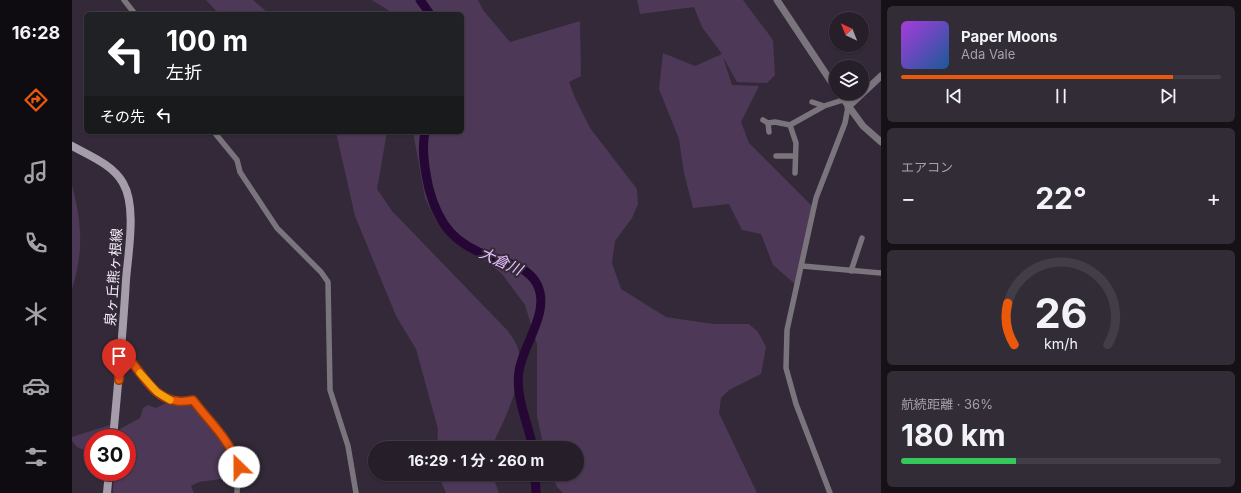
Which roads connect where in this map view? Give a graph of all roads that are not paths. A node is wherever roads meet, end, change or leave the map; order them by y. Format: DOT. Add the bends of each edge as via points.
graph roads {
  1 [pos="124,0"];
  2 [pos="777,0"];
  3 [pos="133,12"];
  4 [pos="881,76"];
  5 [pos="829,78"];
  6 [pos="843,100"];
  7 [pos="812,102"];
  8 [pos="824,106"];
  9 [pos="848,108"];
  10 [pos="790,125"];
  11 [pos="769,132"];
  12 [pos="216,134"];
  13 [pos="881,142"];
  14 [pos="72,146"];
  15 [pos="776,156"];
  16 [pos="795,156"];
  17 [pos="795,173"];
  18 [pos="862,238"];
  19 [pos="802,266"];
  20 [pos="852,271"];
  21 [pos="881,274"];
  22 [pos="122,351"];
  23 [pos="113,429"];
  24 [pos="109,481"];
  25 [pos="108,493"];
  26 [pos="237,493"];
  27 [pos="356,493"];
  28 [pos="830,493"];
  1 -- 3 [label="street"];
  2 -- 5 [label="street"];
  4 -- 9 [label="street"];
  6 -- 8 [label="street"];
  6 -- 9 [label="street"];
  7 -- 8 [label="street"];
  8 -- 10 [label="street"];
  9 -- 13 [label="street"];
  9 -- 19 [label="street" via="845,123 816,198"];
  10 -- 11 [label="street" via="766,122"];
  10 -- 16 [label="street" via="796,143"];
  12 -- 27 [label="street" via="237,160 240,172 277,228 322,272 328,282 330,390 348,446"];
  14 -- 22 [label="main road, 泉ヶ丘熊ヶ根線" via="112,170 124,184 129,200 130,224"];
  15 -- 16 [label="street"];
  16 -- 17 [label="street"];
  18 -- 20 [label="street"];
  19 -- 20 [label="street"];
  19 -- 28 [label="street" via="787,330 786,368 796,404"];
  20 -- 21 [label="street"];
  22 -- 23 [label="main road, 泉ヶ丘熊ヶ根線"];
  22 -- 26 [label="street" via="157,392 177,401 193,400 226,439 239,467"];
  24 -- 25 [label="main road"];
}
